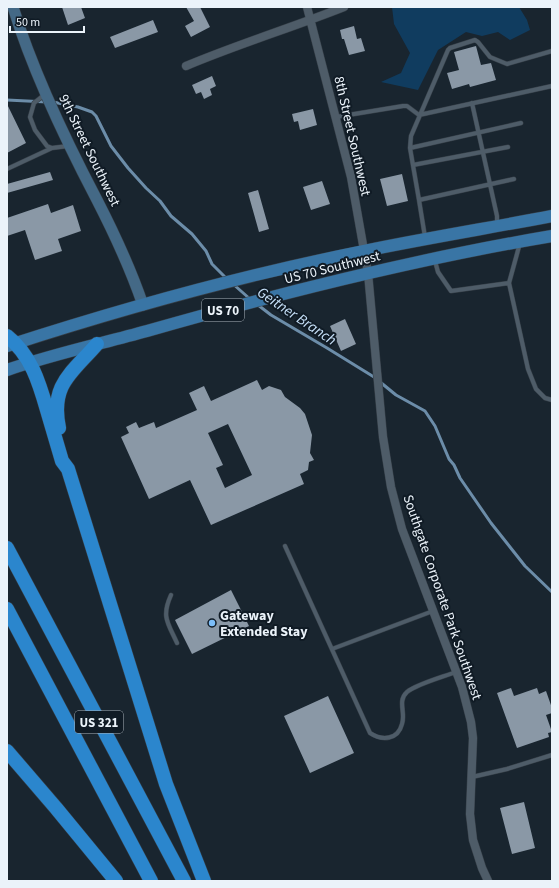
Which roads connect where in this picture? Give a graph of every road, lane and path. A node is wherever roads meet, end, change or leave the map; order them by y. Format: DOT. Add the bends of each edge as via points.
graph roads {
  1 [pos="13,7"];
  2 [pos="307,7"];
  3 [pos="344,7"];
  4 [pos="311,20"];
  5 [pos="552,51"];
  6 [pos="186,66"];
  7 [pos="552,86"];
  8 [pos="46,94"];
  9 [pos="472,103"];
  10 [pos="419,115"];
  11 [pos="336,117"];
  12 [pos="521,123"];
  13 [pos="479,133"];
  14 [pos="71,146"];
  15 [pos="508,147"];
  16 [pos="52,148"];
  17 [pos="410,148"];
  18 [pos="483,152"];
  19 [pos="413,165"];
  20 [pos="7,169"];
  21 [pos="514,179"];
  22 [pos="490,184"];
  23 [pos="419,200"];
  24 [pos="552,216"];
  25 [pos="497,226"];
  26 [pos="552,236"];
  27 [pos="425,239"];
  28 [pos="521,242"];
  29 [pos="364,251"];
  30 [pos="434,258"];
  31 [pos="368,273"];
  32 [pos="509,282"];
  33 [pos="143,305"];
  34 [pos="10,342"];
  35 [pos="97,344"];
  36 [pos="30,363"];
  37 [pos="7,370"];
  38 [pos="552,400"];
  39 [pos="68,469"];
  40 [pos="285,546"];
  41 [pos="7,548"];
  42 [pos="171,595"];
  43 [pos="7,609"];
  44 [pos="433,611"];
  45 [pos="177,643"];
  46 [pos="332,650"];
  47 [pos="456,672"];
  48 [pos="7,751"];
  49 [pos="552,755"];
  50 [pos="472,777"];
  51 [pos="116,881"];
  52 [pos="151,881"];
  53 [pos="184,881"];
  54 [pos="204,881"];
  55 [pos="488,881"];
  1 -- 8 [label="street, 9th Street Southwest"];
  2 -- 4 [label="street, 8th Street Southwest"];
  3 -- 4 [label="street"];
  4 -- 6 [label="street"];
  4 -- 11 [label="street, 8th Street Southwest"];
  5 -- 10 [label="lane" via="507,64 490,57 475,40 450,48"];
  7 -- 9 [label="lane"];
  8 -- 14 [label="street, 9th Street Southwest"];
  8 -- 16 [label="lane" via="34,103 30,117 35,130 47,146"];
  9 -- 10 [label="lane"];
  9 -- 13 [label="lane"];
  10 -- 11 [label="lane" via="403,106"];
  10 -- 17 [label="lane" via="411,132"];
  11 -- 29 [label="street, 8th Street Southwest" via="351,177"];
  12 -- 13 [label="lane"];
  13 -- 17 [label="lane"];
  13 -- 18 [label="lane"];
  14 -- 16 [label="lane"];
  14 -- 33 [label="street, 9th Street Southwest" via="120,245"];
  15 -- 18 [label="lane"];
  16 -- 20 [label="lane"];
  17 -- 19 [label="lane"];
  18 -- 19 [label="lane"];
  18 -- 22 [label="lane"];
  19 -- 23 [label="lane"];
  21 -- 22 [label="lane"];
  22 -- 23 [label="lane"];
  22 -- 25 [label="lane"];
  23 -- 27 [label="lane"];
  24 -- 25 [label="main road, US 70 Southwest / US 70"];
  25 -- 27 [label="main road, US 70 Southwest / US 70"];
  26 -- 28 [label="main road, US 70 Southwest / US 70"];
  27 -- 29 [label="main road, US 70 Southwest / US 70"];
  28 -- 30 [label="main road, US 70 Southwest / US 70"];
  28 -- 32 [label="lane"];
  29 -- 31 [label="street, 8th Street Southwest"];
  29 -- 33 [label="main road, US 70 Southwest / US 70"];
  30 -- 31 [label="main road, US 70 Southwest / US 70"];
  30 -- 32 [label="lane" via="438,272 451,292"];
  31 -- 35 [label="main road, US 70 Southwest / US 70"];
  31 -- 44 [label="street, Southgate Corporate Park Southwest" via="383,437 391,487 402,529"];
  32 -- 38 [label="lane" via="528,369 536,389 545,398"];
  33 -- 34 [label="main road, US 70 Southwest / US 70"];
  34 -- 36 [label="highway"];
  35 -- 36 [label="main road, US 70 Southwest / US 70"];
  35 -- 39 [label="highway" via="68,375 58,396 58,421 68,459"];
  36 -- 37 [label="main road, US 70 Southwest / US 70"];
  36 -- 39 [label="highway" via="38,379 62,461"];
  39 -- 54 [label="highway" via="166,784"];
  40 -- 46 [label="lane"];
  41 -- 53 [label="highway, US 321"];
  42 -- 45 [label="lane" via="165,614"];
  43 -- 52 [label="highway, US 321"];
  44 -- 46 [label="lane"];
  44 -- 47 [label="street, Southgate Corporate Park Southwest"];
  46 -- 47 [label="lane" via="370,733 382,739 390,738 400,729 403,717 401,706 407,692"];
  47 -- 50 [label="street, Southgate Corporate Park Southwest" via="471,722"];
  48 -- 51 [label="highway"];
  49 -- 50 [label="lane"];
  50 -- 55 [label="street, Southgate Corporate Park Southwest" via="470,814 473,840"];
}
